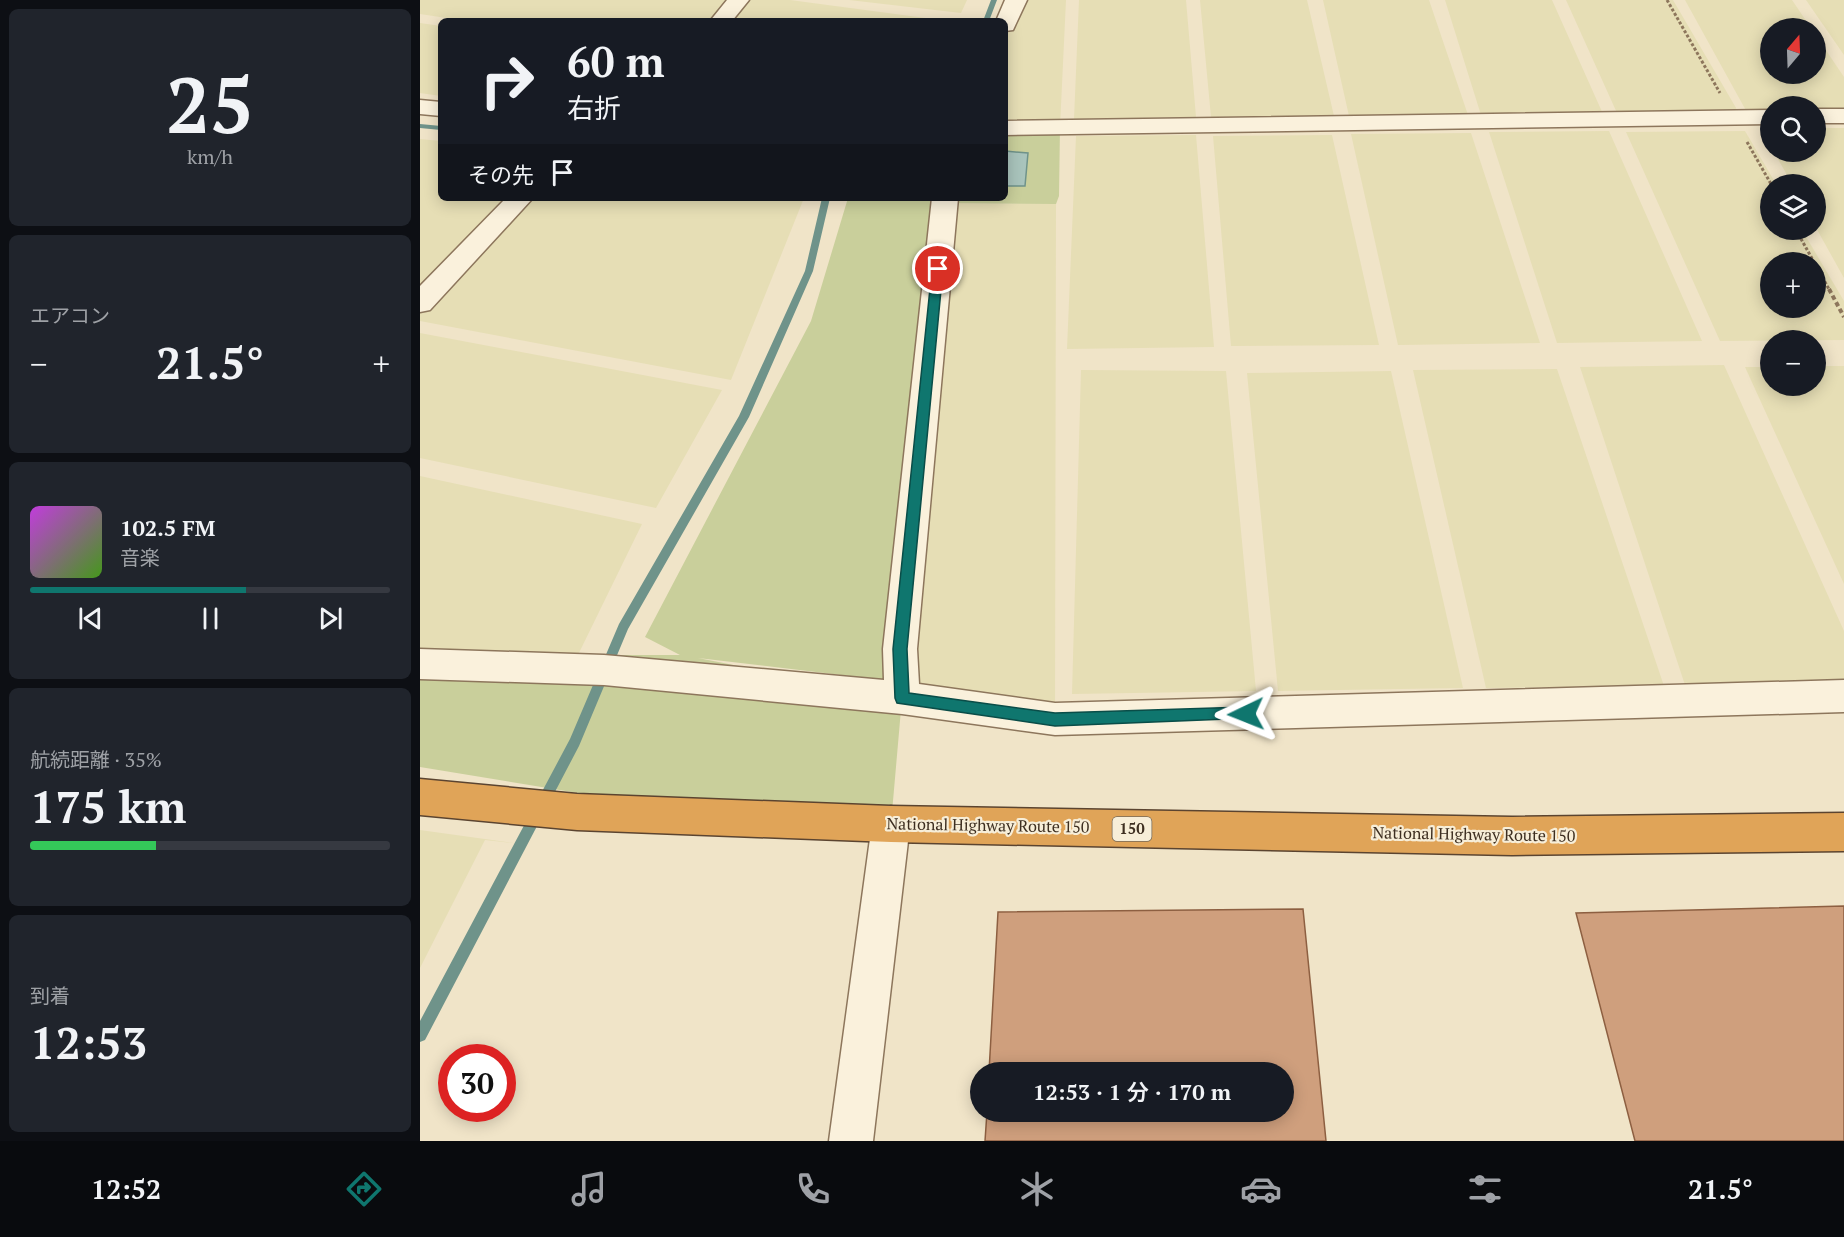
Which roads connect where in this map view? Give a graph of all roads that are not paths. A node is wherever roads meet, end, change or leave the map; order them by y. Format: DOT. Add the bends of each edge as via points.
graph roads {
  1 [pos="738,0"];
  2 [pos="1016,0"];
  3 [pos="723,18"];
  4 [pos="1008,18"];
  5 [pos="420,107"];
  6 [pos="438,109"];
  7 [pos="1826,116"];
  8 [pos="1844,116"];
  9 [pos="1760,117"];
  10 [pos="1008,128"];
  11 [pos="517,201"];
  12 [pos="945,201"];
  13 [pos="420,303"];
  14 [pos="420,664"];
  15 [pos="1844,696"];
  16 [pos="902,698"];
  17 [pos="420,797"];
  18 [pos="891,824"];
  19 [pos="1844,832"];
  20 [pos="852,1141"];
  1 -- 3 [label="street"];
  2 -- 4 [label="street"];
  5 -- 6 [label="street"];
  7 -- 8 [label="street"];
  9 -- 10 [label="street"];
  11 -- 13 [label="street"];
  12 -- 16 [label="street" via="900,649"];
  14 -- 16 [label="street" via="604,670"];
  15 -- 16 [label="street" via="1055,719"];
  17 -- 18 [label="highway, National Highway Route 150 / 150" via="578,812"];
  18 -- 19 [label="highway, National Highway Route 150 / 150" via="1512,836"];
  18 -- 20 [label="street"];
}
